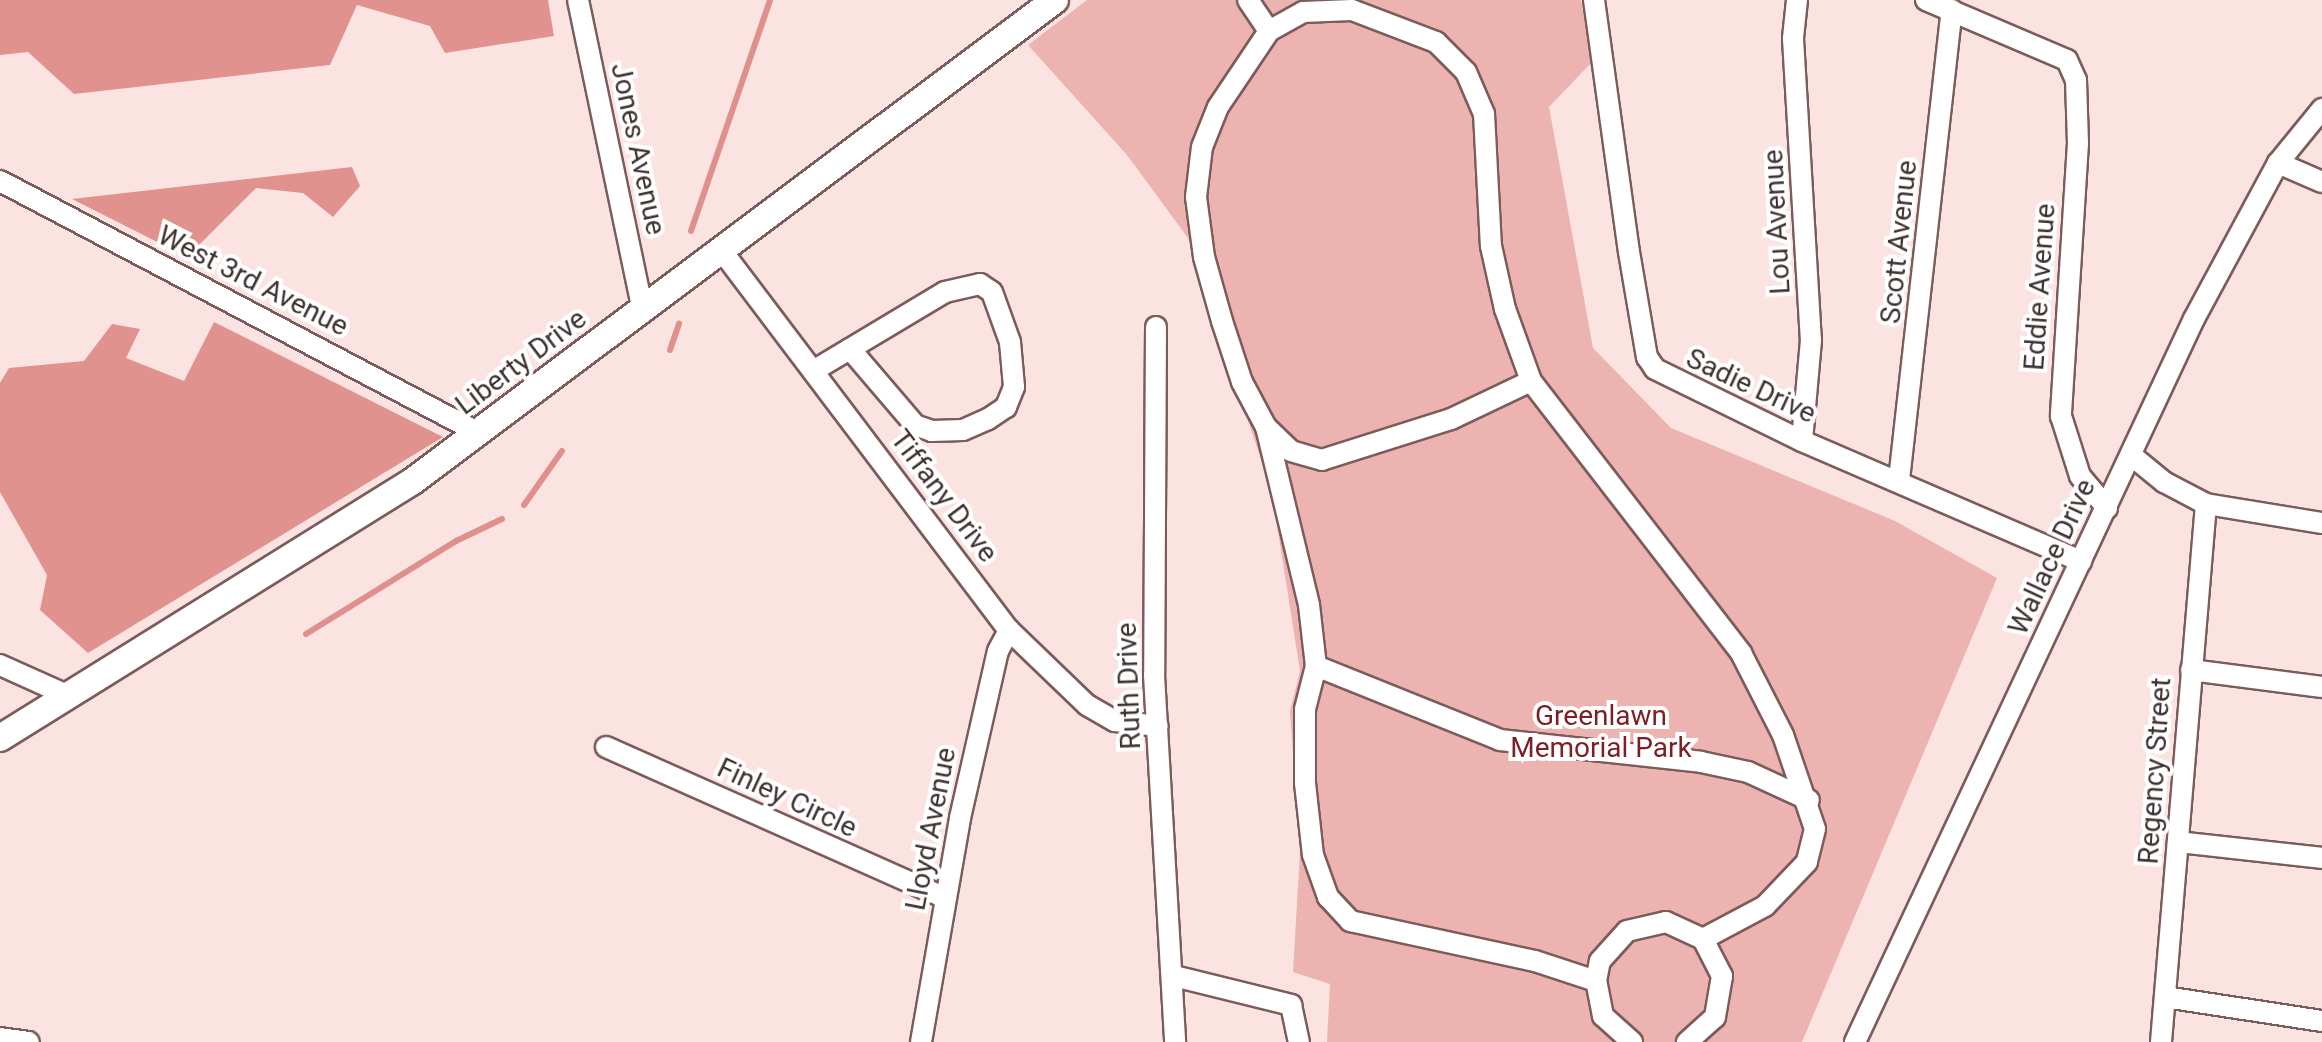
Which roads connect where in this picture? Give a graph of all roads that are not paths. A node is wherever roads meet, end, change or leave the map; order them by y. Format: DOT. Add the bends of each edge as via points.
graph roads {
  1 [pos="578,0"];
  2 [pos="1055,0"];
  3 [pos="1248,0"];
  4 [pos="1594,0"];
  5 [pos="1797,0"];
  6 [pos="1926,0"];
  7 [pos="1308,6"];
  8 [pos="1952,10"];
  9 [pos="1269,31"];
  10 [pos="2322,109"];
  11 [pos="2278,163"];
  12 [pos="0,181"];
  13 [pos="2322,182"];
  14 [pos="722,251"];
  15 [pos="643,310"];
  16 [pos="1156,327"];
  17 [pos="850,349"];
  18 [pos="813,371"];
  19 [pos="1531,381"];
  20 [pos="1266,427"];
  21 [pos="479,433"];
  22 [pos="1802,441"];
  23 [pos="2131,455"];
  24 [pos="1899,480"];
  25 [pos="2206,504"];
  26 [pos="2107,508"];
  27 [pos="2322,523"];
  28 [pos="2081,561"];
  29 [pos="1009,630"];
  30 [pos="0,665"];
  31 [pos="1316,666"];
  32 [pos="2191,670"];
  33 [pos="2322,687"];
  34 [pos="69,696"];
  35 [pos="1158,726"];
  36 [pos="0,738"];
  37 [pos="606,747"];
  38 [pos="1809,800"];
  39 [pos="2178,842"];
  40 [pos="2322,858"];
  41 [pos="945,898"];
  42 [pos="1703,939"];
  43 [pos="1182,978"];
  44 [pos="1596,981"];
  45 [pos="2165,997"];
  46 [pos="2322,1021"];
  47 [pos="0,1038"];
  48 [pos="29,1042"];
  49 [pos="921,1042"];
  50 [pos="1175,1042"];
  51 [pos="1299,1042"];
  52 [pos="1629,1042"];
  53 [pos="1687,1042"];
  54 [pos="1855,1042"];
  55 [pos="2161,1042"];
  1 -- 15 [label="street, Jones Avenue"];
  2 -- 14 [label="main road, Liberty Drive"];
  3 -- 9 [label="street"];
  4 -- 22 [label="street, Sadie Drive" via="1647,357 1666,379"];
  5 -- 22 [label="street, Lou Avenue" via="1793,39 1811,340"];
  6 -- 8 [label="street"];
  7 -- 9 [label="street"];
  7 -- 19 [label="street" via="1390,21 1436,42 1466,72 1484,114 1491,246 1505,309"];
  8 -- 24 [label="street, Scott Avenue"];
  8 -- 26 [label="street, Eddie Avenue" via="2067,60 2076,80 2078,143 2061,416 2080,476"];
  9 -- 20 [label="street" via="1218,107 1202,147 1196,197 1204,257 1222,321 1242,382"];
  10 -- 11 [label="street, Wallace Drive"];
  11 -- 13 [label="street"];
  11 -- 23 [label="street, Wallace Drive" via="2201,306"];
  12 -- 21 [label="street, West 3rd Avenue"];
  14 -- 15 [label="main road, Liberty Drive"];
  14 -- 18 [label="street, Tiffany Drive"];
  15 -- 21 [label="main road, Liberty Drive"];
  16 -- 35 [label="street, Ruth Drive"];
  17 -- 17 [label="street" via="915,425 932,431 963,430 988,419 1006,407 1014,387 1003,319 992,292 980,284 945,292"];
  17 -- 18 [label="street"];
  18 -- 29 [label="street, Tiffany Drive"];
  19 -- 20 [label="street" via="1451,419 1322,460 1291,451"];
  19 -- 38 [label="street" via="1741,653"];
  20 -- 31 [label="street" via="1309,605"];
  21 -- 34 [label="main road, Liberty Drive" via="413,481"];
  22 -- 24 [label="street, Sadie Drive"];
  23 -- 25 [label="street" via="2164,482"];
  23 -- 26 [label="street, Wallace Drive"];
  24 -- 28 [label="street, Sadie Drive"];
  25 -- 27 [label="street"];
  25 -- 32 [label="street, Regency Street"];
  26 -- 28 [label="street, Wallace Drive"];
  28 -- 54 [label="street, Wallace Drive"];
  29 -- 35 [label="street, Tiffany Drive" via="1087,705 1115,721"];
  29 -- 41 [label="street, Lloyd Avenue" via="983,710"];
  30 -- 34 [label="street"];
  31 -- 38 [label="street" via="1500,740 1701,762 1748,772"];
  31 -- 44 [label="street" via="1305,709 1305,783 1313,855 1328,897 1350,921 1535,961"];
  32 -- 33 [label="street"];
  32 -- 39 [label="street, Regency Street"];
  34 -- 36 [label="main road, Liberty Drive"];
  35 -- 43 [label="street, Ruth Drive"];
  37 -- 41 [label="street, Finley Circle"];
  38 -- 42 [label="street" via="1815,829 1807,862 1774,900"];
  39 -- 40 [label="street"];
  39 -- 45 [label="street, Regency Street"];
  41 -- 49 [label="street, Lloyd Avenue"];
  42 -- 44 [label="street" via="1686,928 1645,923 1611,944"];
  42 -- 53 [label="street" via="1716,956 1722,997 1715,1017"];
  43 -- 50 [label="street, Ruth Drive"];
  43 -- 51 [label="street" via="1291,1005"];
  44 -- 52 [label="street" via="1603,1016"];
  45 -- 46 [label="street"];
  45 -- 55 [label="street, Regency Street"];
  47 -- 48 [label="street"];
}
